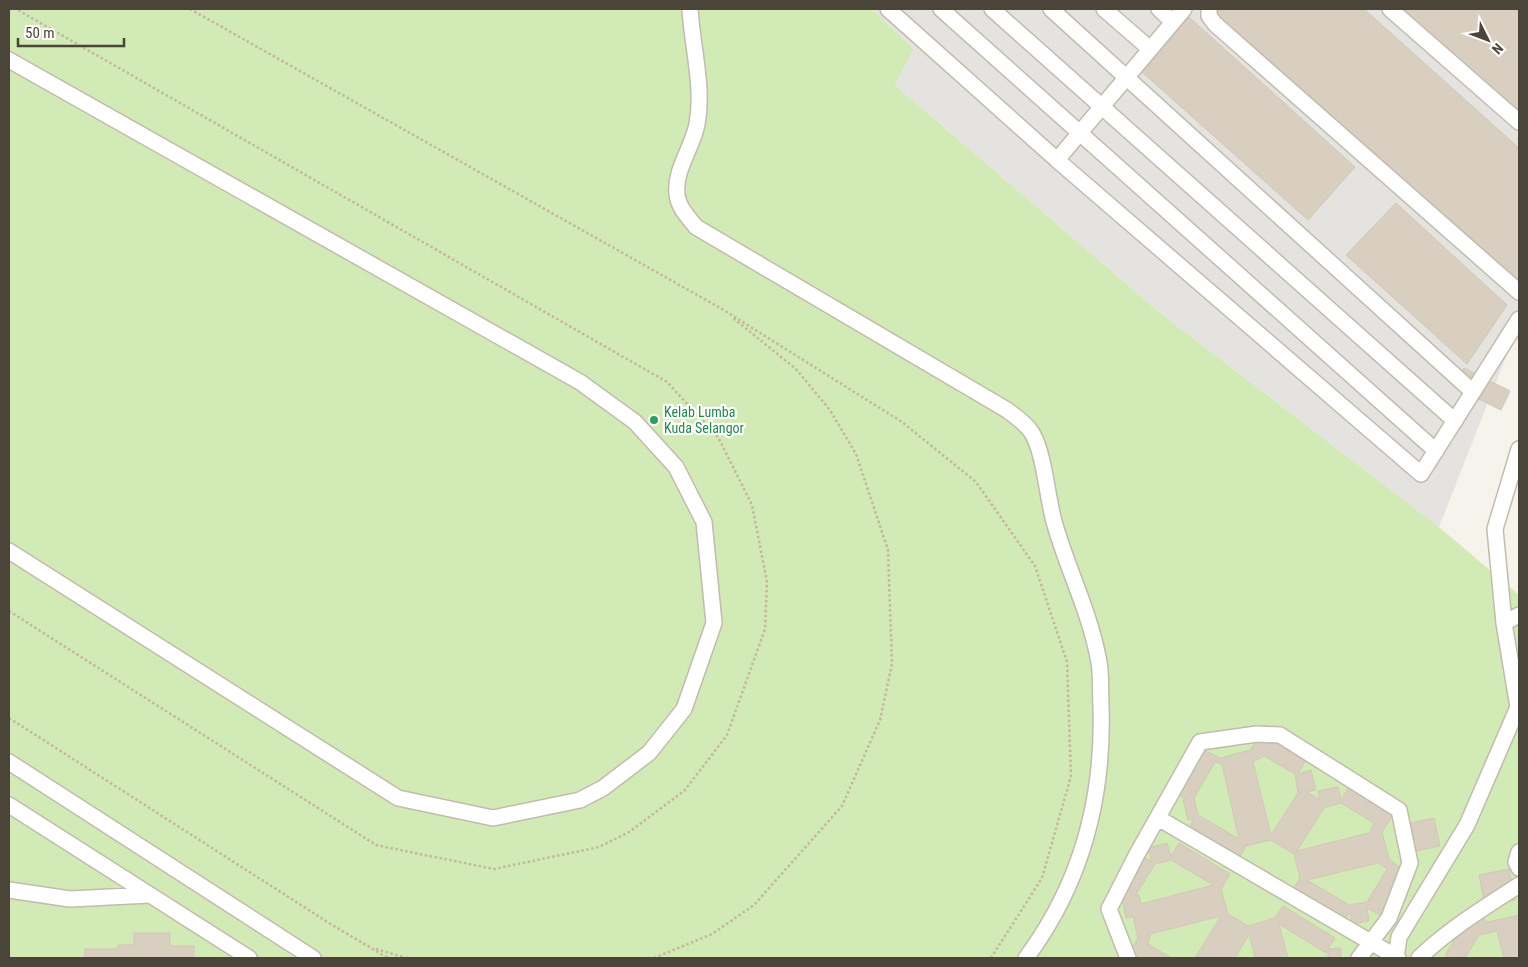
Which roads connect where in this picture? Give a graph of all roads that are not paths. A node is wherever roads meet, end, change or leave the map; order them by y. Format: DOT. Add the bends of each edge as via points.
graph roads {
  1 [pos="690,9"];
  2 [pos="888,9"];
  3 [pos="940,9"];
  4 [pos="992,9"];
  5 [pos="1051,9"];
  6 [pos="1104,9"];
  7 [pos="1158,9"];
  8 [pos="1184,9"];
  9 [pos="1208,9"];
  10 [pos="1390,9"];
  11 [pos="1173,22"];
  12 [pos="1150,49"];
  13 [pos="9,60"];
  14 [pos="1127,77"];
  15 [pos="1101,107"];
  16 [pos="1519,122"];
  17 [pos="1080,132"];
  18 [pos="1057,160"];
  19 [pos="1519,292"];
  20 [pos="1519,319"];
  21 [pos="1473,392"];
  22 [pos="1455,421"];
  23 [pos="1519,448"];
  24 [pos="1436,451"];
  25 [pos="9,551"];
  26 [pos="1519,615"];
  27 [pos="1504,623"];
  28 [pos="9,762"];
  29 [pos="9,805"];
  30 [pos="1158,818"];
  31 [pos="1519,852"];
  32 [pos="1519,868"];
  33 [pos="1519,886"];
  34 [pos="10,893"];
  35 [pos="150,895"];
  36 [pos="1399,937"];
  37 [pos="1374,949"];
  38 [pos="249,958"];
  39 [pos="313,958"];
  40 [pos="1026,958"];
  41 [pos="1128,958"];
  42 [pos="1359,958"];
  43 [pos="1397,958"];
  44 [pos="1418,958"];
  1 -- 40 [label="lane" via="699,90 694,140 678,176 677,194 686,215 696,227 1007,410 1027,427 1037,446 1054,523 1090,622 1099,660 1102,745 1095,805 1075,870 1047,930"];
  2 -- 18 [label="lane"];
  3 -- 17 [label="lane"];
  4 -- 15 [label="lane"];
  5 -- 14 [label="lane"];
  6 -- 12 [label="lane"];
  7 -- 11 [label="lane"];
  8 -- 11 [label="lane"];
  9 -- 19 [label="lane" via="1215,24"];
  10 -- 16 [label="lane"];
  11 -- 12 [label="lane"];
  12 -- 14 [label="lane"];
  13 -- 25 [label="lane" via="580,382 635,422 676,467 704,522 714,623 684,709 649,753 603,788 580,800 494,818 398,798"];
  14 -- 15 [label="lane"];
  14 -- 21 [label="lane"];
  15 -- 17 [label="lane"];
  15 -- 22 [label="lane"];
  17 -- 18 [label="lane"];
  17 -- 24 [label="lane"];
  18 -- 24 [label="lane" via="1421,474"];
  20 -- 21 [label="lane"];
  21 -- 22 [label="lane"];
  22 -- 24 [label="lane"];
  23 -- 27 [label="lane" via="1495,529"];
  26 -- 27 [label="lane"];
  27 -- 36 [label="lane" via="1518,707 1467,825"];
  28 -- 39 [label="lane"];
  29 -- 35 [label="lane"];
  30 -- 37 [label="lane"];
  30 -- 37 [label="lane" via="1200,742 1257,734 1280,735 1399,810 1410,863"];
  30 -- 41 [label="lane" via="1109,909"];
  31 -- 32 [label="lane" via="1516,862"];
  33 -- 44 [label="lane" via="1481,908"];
  34 -- 35 [label="lane" via="70,899"];
  35 -- 38 [label="lane"];
  36 -- 37 [label="lane"];
  36 -- 43 [label="lane"];
  37 -- 42 [label="lane"];
  37 -- 43 [label="lane"];
}
